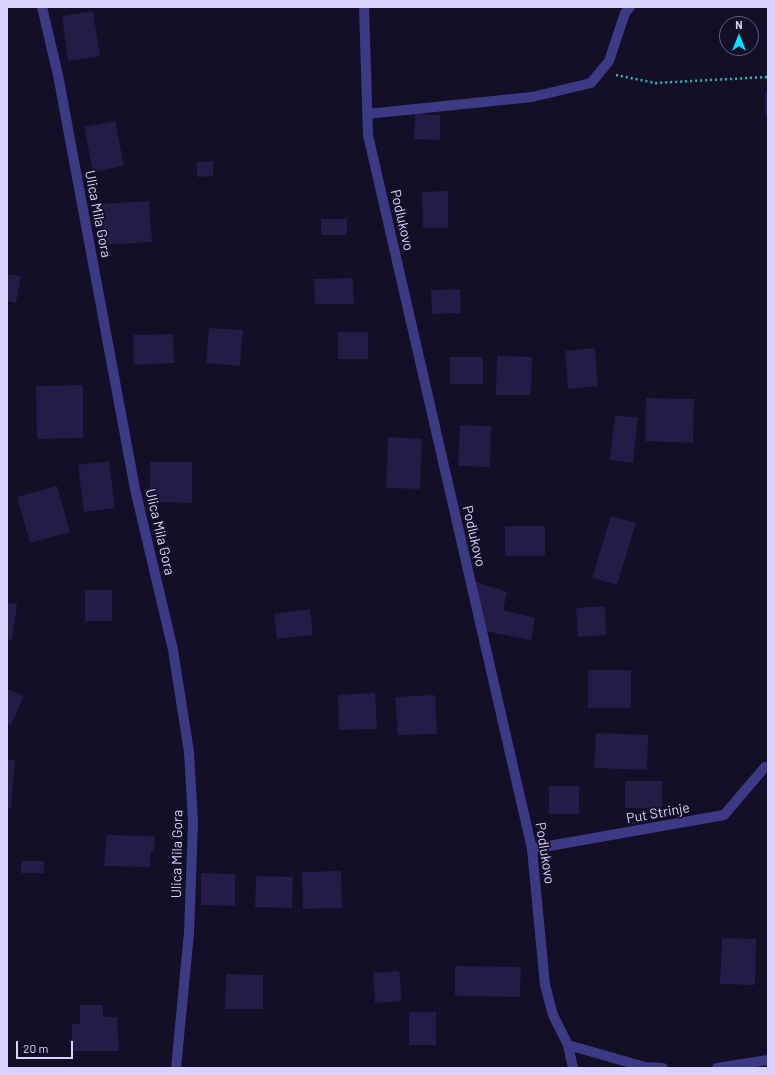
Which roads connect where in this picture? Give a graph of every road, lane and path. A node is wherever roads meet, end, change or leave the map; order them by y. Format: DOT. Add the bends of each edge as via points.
graph roads {
  1 [pos="42,7"];
  2 [pos="364,7"];
  3 [pos="630,7"];
  4 [pos="600,72"];
  5 [pos="768,77"];
  6 [pos="367,114"];
  7 [pos="768,767"];
  8 [pos="532,849"];
  9 [pos="568,1044"];
  10 [pos="768,1060"];
  11 [pos="176,1068"];
  12 [pos="573,1068"];
  13 [pos="663,1068"];
  14 [pos="717,1068"];
  1 -- 11 [label="street, Ulica Mila Gora" via="58,75 135,489 173,650 189,752 193,822 189,933"];
  2 -- 6 [label="street, Podlukovo"];
  3 -- 4 [label="street" via="625,13 608,61"];
  4 -- 5 [label="path" via="655,84"];
  4 -- 6 [label="street" via="591,83 532,97"];
  6 -- 8 [label="street, Podlukovo" via="368,135"];
  7 -- 8 [label="street, Put Strinje" via="765,767 724,815"];
  8 -- 9 [label="street, Podlukovo" via="545,984 552,1015"];
  9 -- 12 [label="street, Podlukovo"];
  9 -- 13 [label="street" via="645,1067"];
  10 -- 14 [label="street"];
}
